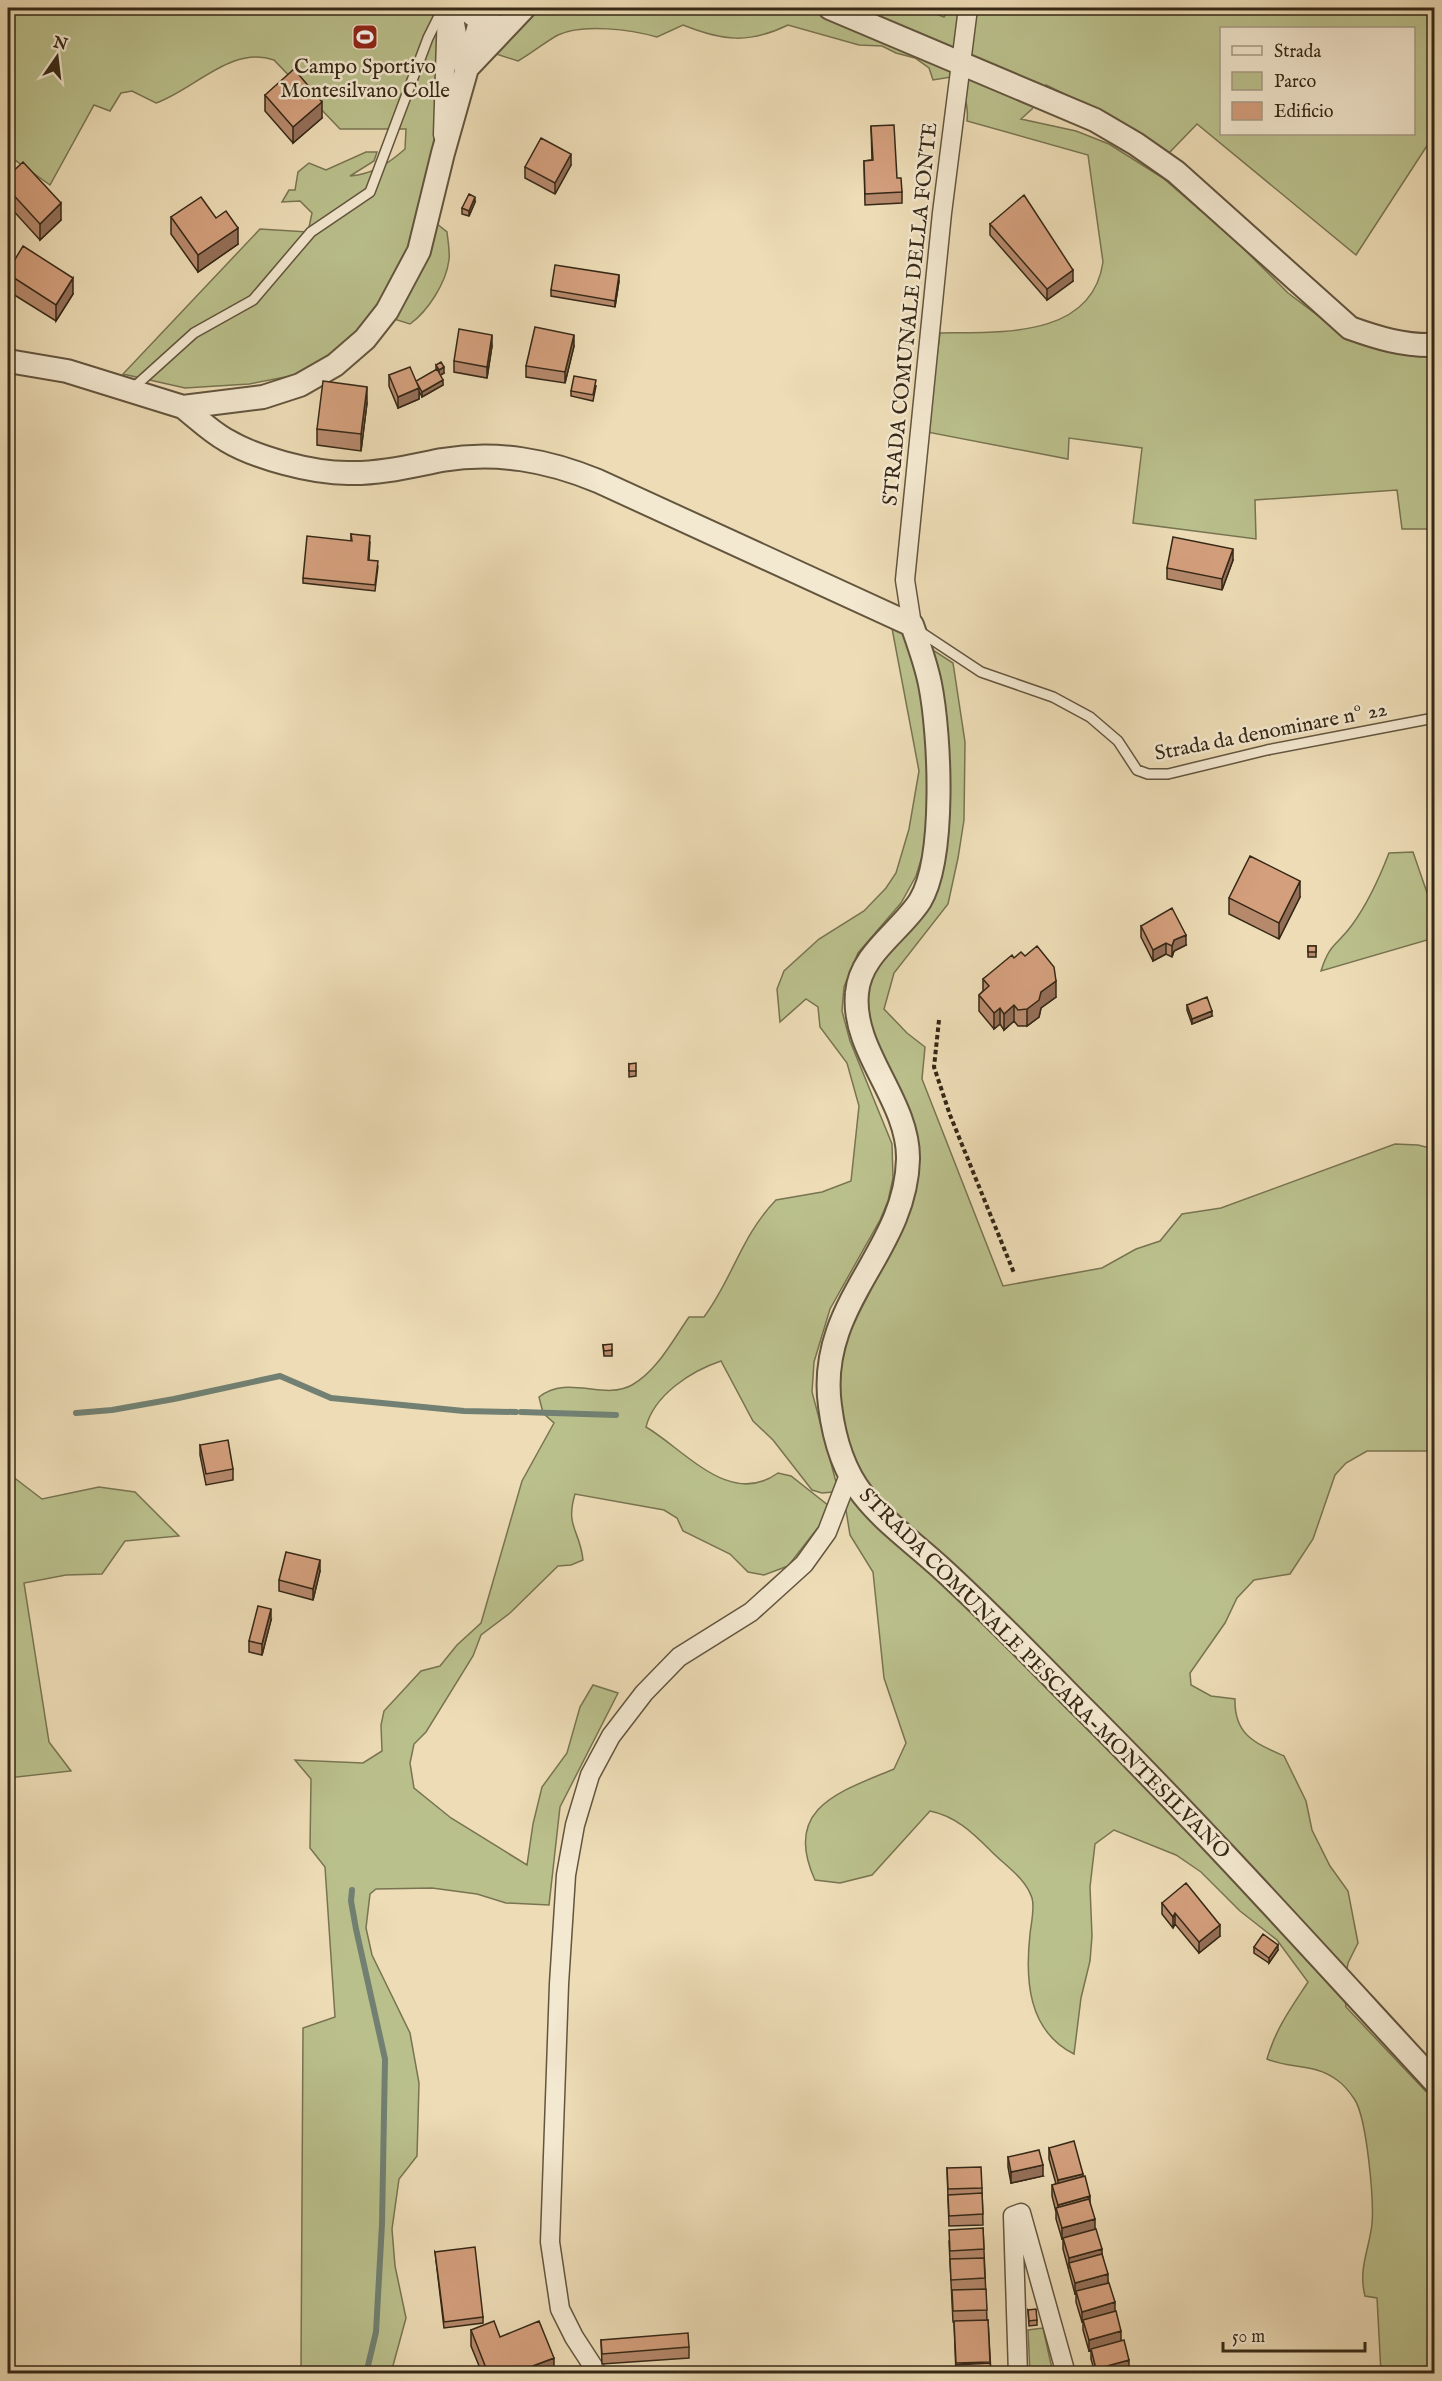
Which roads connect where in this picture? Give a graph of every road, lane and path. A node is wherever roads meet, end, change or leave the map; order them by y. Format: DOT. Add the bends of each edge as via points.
graph roads {
  1 [pos="447,8"];
  2 [pos="461,8"];
  3 [pos="524,8"];
  4 [pos="830,8"];
  5 [pos="968,8"];
  6 [pos="482,15"];
  7 [pos="505,25"];
  8 [pos="962,63"];
  9 [pos="464,72"];
  10 [pos="442,153"];
  11 [pos="1434,345"];
  12 [pos="8,361"];
  13 [pos="130,390"];
  14 [pos="183,406"];
  15 [pos="912,626"];
  16 [pos="1434,718"];
  17 [pos="939,1020"];
  18 [pos="1014,1273"];
  19 [pos="849,1475"];
  20 [pos="1434,2081"];
  21 [pos="598,2373"];
  22 [pos="1018,2373"];
  23 [pos="1066,2373"];
  1 -- 9 [label="street"];
  1 -- 10 [label="street"];
  1 -- 13 [label="lane" via="428,38 370,192 311,232 254,300 194,333"];
  2 -- 6 [label="street"];
  3 -- 7 [label="street"];
  4 -- 8 [label="street"];
  5 -- 8 [label="street, STRADA COMUNALE DELLA FONTE"];
  6 -- 7 [label="street"];
  6 -- 9 [label="street"];
  7 -- 9 [label="street"];
  8 -- 11 [label="street" via="1095,120 1144,150 1176,172 1350,328 1382,340"];
  8 -- 15 [label="street, STRADA COMUNALE DELLA FONTE" via="942,213 904,580"];
  9 -- 10 [label="street"];
  10 -- 14 [label="street" via="419,251 387,311 365,339 335,365 300,386 262,397"];
  12 -- 13 [label="street" via="67,371"];
  13 -- 14 [label="street"];
  14 -- 15 [label="street" via="234,444 330,472 367,472 483,456 514,457 558,466"];
  15 -- 16 [label="lane, Strada da denominare nº 22" via="981,672 1053,697 1084,713 1118,741 1137,770 1148,774 1168,774 1267,750"];
  15 -- 19 [label="street, STRADA COMUNALE PESCARA-MONTESILVANO" via="925,661 933,701 938,832 934,865 923,896 906,921 869,960 858,984 855,1008 898,1115 908,1165 896,1216 845,1308 831,1353 829,1402"];
  17 -- 18 [label="path" via="934,1067"];
  19 -- 20 [label="street, STRADA COMUNALE PESCARA-MONTESILVANO" via="882,1515 943,1569 1132,1757"];
  19 -- 21 [label="street" via="827,1532 804,1564 751,1612 679,1657 644,1693 611,1736 590,1775 575,1825 566,1875 560,1973 550,2242 560,2309"];
  22 -- 23 [label="street" via="1013,2216 1021,2213"];
}
